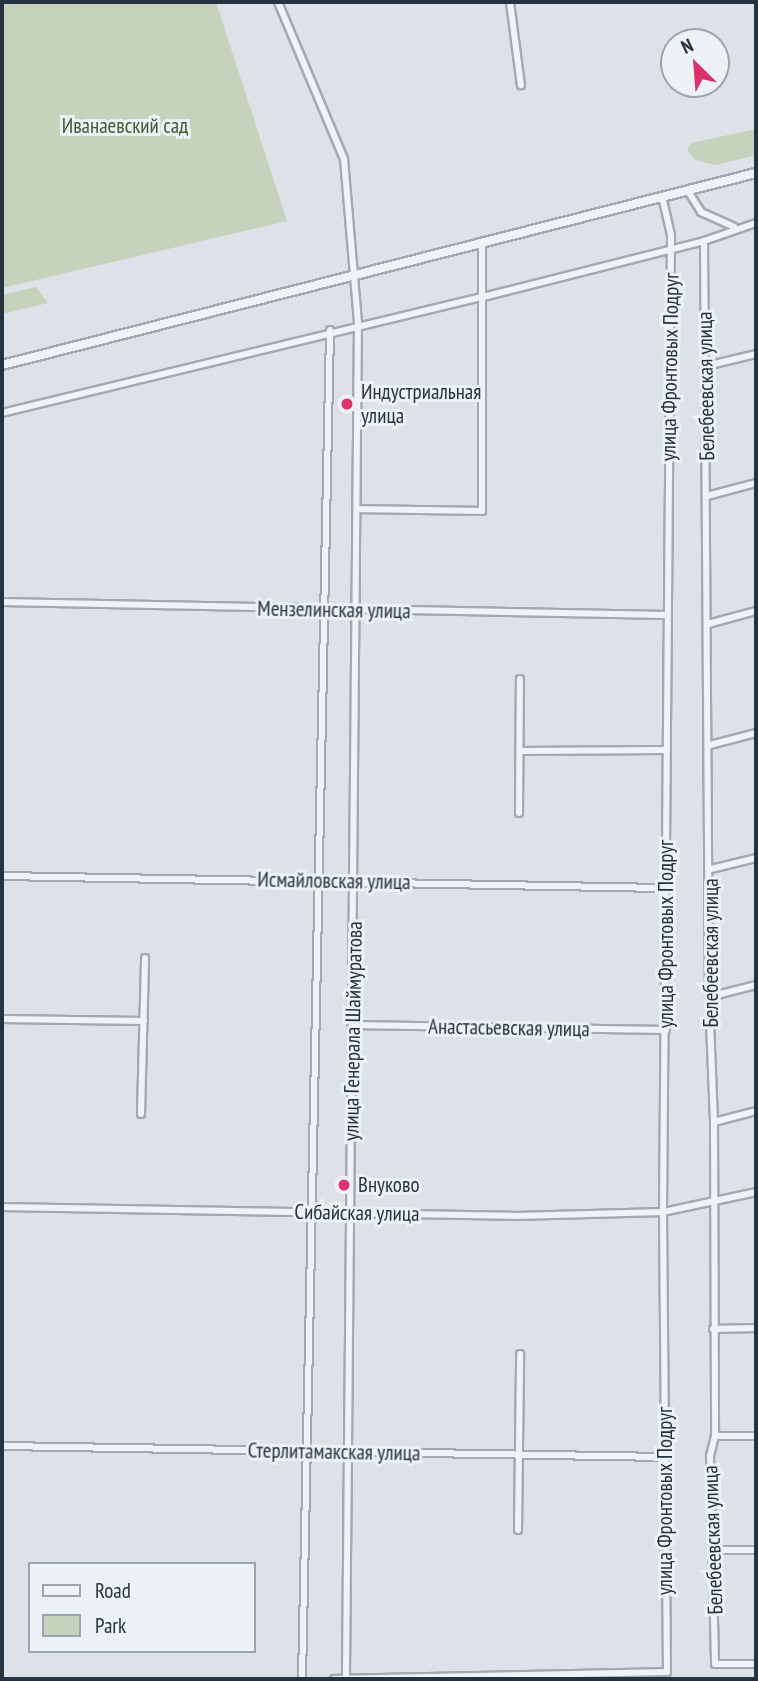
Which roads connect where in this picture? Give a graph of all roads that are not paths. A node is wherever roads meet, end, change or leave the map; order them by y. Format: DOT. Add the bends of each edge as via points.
graph roads {
  1 [pos="278,2"];
  2 [pos="510,2"];
  3 [pos="521,85"];
  4 [pos="756,173"];
  5 [pos="688,191"];
  6 [pos="662,197"];
  7 [pos="756,223"];
  8 [pos="736,227"];
  9 [pos="704,240"];
  10 [pos="482,244"];
  11 [pos="671,248"];
  12 [pos="353,277"];
  13 [pos="483,297"];
  14 [pos="358,323"];
  15 [pos="330,330"];
  16 [pos="756,354"];
  17 [pos="2,365"];
  18 [pos="706,366"];
  19 [pos="2,413"];
  20 [pos="756,483"];
  21 [pos="707,496"];
  22 [pos="357,509"];
  23 [pos="2,602"];
  24 [pos="324,610"];
  25 [pos="356,610"];
  26 [pos="756,611"];
  27 [pos="667,615"];
  28 [pos="708,624"];
  29 [pos="520,679"];
  30 [pos="756,733"];
  31 [pos="710,745"];
  32 [pos="667,750"];
  33 [pos="520,751"];
  34 [pos="519,813"];
  35 [pos="756,858"];
  36 [pos="711,869"];
  37 [pos="2,876"];
  38 [pos="320,882"];
  39 [pos="356,882"];
  40 [pos="666,888"];
  41 [pos="145,958"];
  42 [pos="756,985"];
  43 [pos="709,996"];
  44 [pos="2,1019"];
  45 [pos="144,1021"];
  46 [pos="353,1025"];
  47 [pos="666,1030"];
  48 [pos="756,1111"];
  49 [pos="141,1114"];
  50 [pos="714,1122"];
  51 [pos="756,1192"];
  52 [pos="711,1203"];
  53 [pos="2,1207"];
  54 [pos="350,1212"];
  55 [pos="663,1212"];
  56 [pos="314,1213"];
  57 [pos="756,1328"];
  58 [pos="713,1329"];
  59 [pos="520,1354"];
  60 [pos="715,1436"];
  61 [pos="756,1436"];
  62 [pos="2,1446"];
  63 [pos="307,1451"];
  64 [pos="349,1452"];
  65 [pos="517,1455"];
  66 [pos="665,1457"];
  67 [pos="517,1530"];
  68 [pos="715,1550"];
  69 [pos="756,1550"];
  70 [pos="756,1664"];
  71 [pos="302,1679"];
  72 [pos="334,1679"];
  73 [pos="346,1679"];
  1 -- 12 [label="street, улица Генерала Шаймуратова" via="344,159"];
  2 -- 3 [label="street"];
  4 -- 5 [label="street"];
  5 -- 6 [label="street"];
  5 -- 8 [label="street" via="701,212"];
  6 -- 10 [label="street"];
  6 -- 11 [label="street, улица Фронтовых Подруг"];
  7 -- 8 [label="street"];
  8 -- 9 [label="street"];
  9 -- 11 [label="street"];
  9 -- 18 [label="street, Белебеевская улица"];
  10 -- 12 [label="street"];
  10 -- 13 [label="street"];
  11 -- 13 [label="street"];
  11 -- 27 [label="street, улица Фронтовых Подруг"];
  12 -- 14 [label="street, улица Генерала Шаймуратова"];
  12 -- 17 [label="street"];
  13 -- 14 [label="street"];
  13 -- 22 [label="street" via="482,511"];
  14 -- 15 [label="street"];
  14 -- 22 [label="street, улица Генерала Шаймуратова"];
  15 -- 19 [label="street"];
  15 -- 24 [label="street"];
  16 -- 18 [label="street"];
  18 -- 21 [label="street, Белебеевская улица"];
  20 -- 21 [label="street"];
  21 -- 28 [label="street, Белебеевская улица"];
  22 -- 25 [label="street, улица Генерала Шаймуратова"];
  23 -- 24 [label="street, Мензелинская улица"];
  24 -- 25 [label="street, Мензелинская улица"];
  24 -- 38 [label="street"];
  25 -- 27 [label="street, Мензелинская улица"];
  25 -- 39 [label="street, улица Генерала Шаймуратова"];
  26 -- 28 [label="street"];
  27 -- 32 [label="street, улица Фронтовых Подруг"];
  28 -- 31 [label="street, Белебеевская улица"];
  29 -- 33 [label="street"];
  30 -- 31 [label="street"];
  31 -- 36 [label="street, Белебеевская улица"];
  32 -- 33 [label="street"];
  32 -- 40 [label="street, улица Фронтовых Подруг"];
  33 -- 34 [label="street"];
  35 -- 36 [label="street"];
  36 -- 43 [label="street, Белебеевская улица"];
  37 -- 38 [label="street, Исмайловская улица"];
  38 -- 39 [label="street, Исмайловская улица"];
  38 -- 56 [label="street"];
  39 -- 40 [label="street, Исмайловская улица"];
  39 -- 46 [label="street, улица Генерала Шаймуратова"];
  40 -- 47 [label="street, улица Фронтовых Подруг"];
  41 -- 45 [label="street"];
  42 -- 43 [label="street"];
  43 -- 50 [label="street, Белебеевская улица"];
  44 -- 45 [label="street"];
  45 -- 49 [label="street"];
  46 -- 47 [label="street, Анастасьевская улица"];
  46 -- 54 [label="street, улица Генерала Шаймуратова"];
  47 -- 55 [label="street, улица Фронтовых Подруг"];
  48 -- 50 [label="street"];
  50 -- 52 [label="street, Белебеевская улица"];
  51 -- 52 [label="street, Сибайская улица"];
  52 -- 55 [label="street, Сибайская улица"];
  52 -- 58 [label="street, Белебеевская улица"];
  53 -- 56 [label="street, Сибайская улица"];
  54 -- 55 [label="street, Сибайская улица" via="516,1216"];
  54 -- 56 [label="street, Сибайская улица"];
  54 -- 64 [label="street, улица Генерала Шаймуратова"];
  55 -- 66 [label="street, улица Фронтовых Подруг"];
  56 -- 63 [label="street"];
  57 -- 58 [label="street"];
  58 -- 60 [label="street, Белебеевская улица"];
  59 -- 65 [label="street"];
  60 -- 61 [label="street"];
  60 -- 68 [label="street, Белебеевская улица" via="710,1456"];
  62 -- 63 [label="street, Стерлитамакская улица"];
  63 -- 64 [label="street, Стерлитамакская улица"];
  63 -- 71 [label="street"];
  64 -- 65 [label="street, Стерлитамакская улица"];
  64 -- 73 [label="street, улица Генерала Шаймуратова"];
  65 -- 66 [label="street, Стерлитамакская улица"];
  65 -- 67 [label="street"];
  66 -- 73 [label="street, улица Фронтовых Подруг" via="667,1672"];
  68 -- 69 [label="street"];
  68 -- 70 [label="street, Белебеевская улица" via="715,1664"];
  72 -- 73 [label="street"];
}
